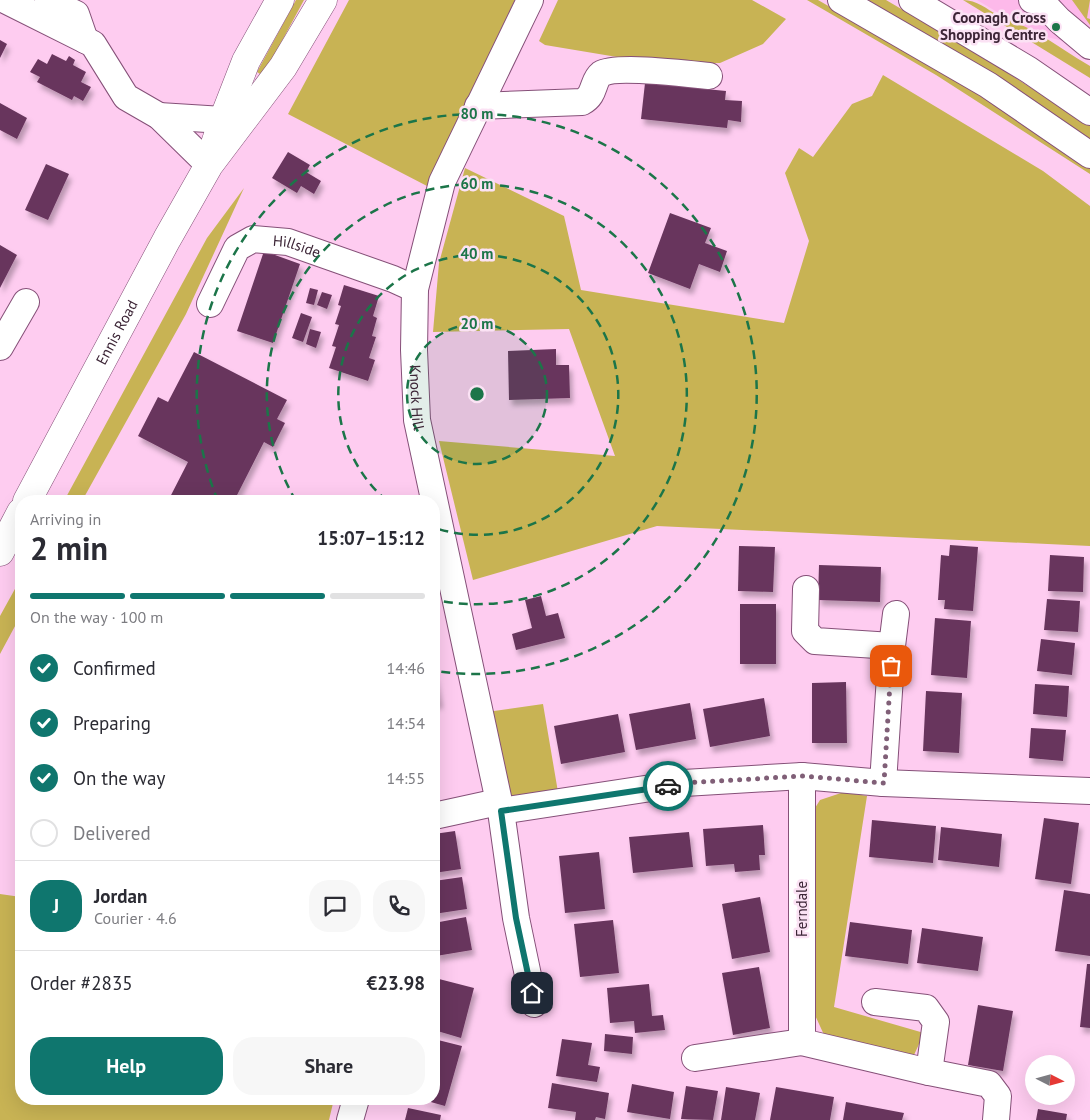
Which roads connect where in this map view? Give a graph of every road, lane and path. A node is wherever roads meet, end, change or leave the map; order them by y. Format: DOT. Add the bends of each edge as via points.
graph roads {
  1 [pos="5,0"];
  2 [pos="48,0"];
  3 [pos="280,0"];
  4 [pos="323,0"];
  5 [pos="530,0"];
  6 [pos="841,0"];
  7 [pos="912,0"];
  8 [pos="1032,0"];
  9 [pos="85,40"];
  10 [pos="1090,46"];
  11 [pos="709,76"];
  12 [pos="478,106"];
  13 [pos="1090,112"];
  14 [pos="159,116"];
  15 [pos="223,120"];
  16 [pos="1090,155"];
  17 [pos="209,165"];
  18 [pos="415,289"];
  19 [pos="26,302"];
  20 [pos="210,304"];
  21 [pos="0,348"];
  22 [pos="30,495"];
  23 [pos="433,495"];
  24 [pos="15,523"];
  25 [pos="440,529"];
  26 [pos="0,552"];
  27 [pos="806,589"];
  28 [pos="896,614"];
  29 [pos="892,646"];
  30 [pos="802,776"];
  31 [pos="884,783"];
  32 [pos="1090,791"];
  33 [pos="499,807"];
  34 [pos="440,815"];
  35 [pos="875,1002"];
  36 [pos="534,1004"];
  37 [pos="802,1042"];
  38 [pos="695,1058"];
  39 [pos="930,1072"];
  40 [pos="354,1105"];
  41 [pos="350,1120"];
  42 [pos="996,1120"];
  1 -- 9 [label="street"];
  2 -- 9 [label="street" via="76,14"];
  3 -- 15 [label="main road, Ennis Road" via="246,61"];
  4 -- 17 [label="main road, Ennis Road" via="283,67"];
  5 -- 12 [label="street, Knock Hill"];
  6 -- 16 [label="street" via="988,85"];
  7 -- 13 [label="street" via="1029,70"];
  8 -- 10 [label="street" via="1042,2"];
  9 -- 14 [label="street" via="93,44 126,97"];
  11 -- 12 [label="street" via="626,70 603,73 589,99 582,102"];
  12 -- 18 [label="street, Knock Hill" via="442,182"];
  14 -- 15 [label="street"];
  14 -- 17 [label="street"];
  15 -- 17 [label="main road, Ennis Road"];
  17 -- 22 [label="main road, Ennis Road"];
  18 -- 20 [label="street, Hillside" via="288,242 252,239 237,248"];
  18 -- 23 [label="street, Knock Hill" via="417,420"];
  19 -- 21 [label="street"];
  24 -- 26 [label="main road"];
  25 -- 33 [label="street, Knock Hill"];
  27 -- 29 [label="street" via="805,631 814,641"];
  28 -- 29 [label="street"];
  29 -- 31 [label="street"];
  30 -- 31 [label="street"];
  30 -- 33 [label="street" via="684,783"];
  30 -- 37 [label="street, Ferndale"];
  31 -- 32 [label="street"];
  33 -- 34 [label="street"];
  33 -- 36 [label="street" via="516,918"];
  35 -- 39 [label="street" via="926,1008 936,1022"];
  37 -- 38 [label="street"];
  37 -- 39 [label="street"];
  39 -- 42 [label="street" via="989,1084 998,1096"];
  40 -- 41 [label="street"];
}
